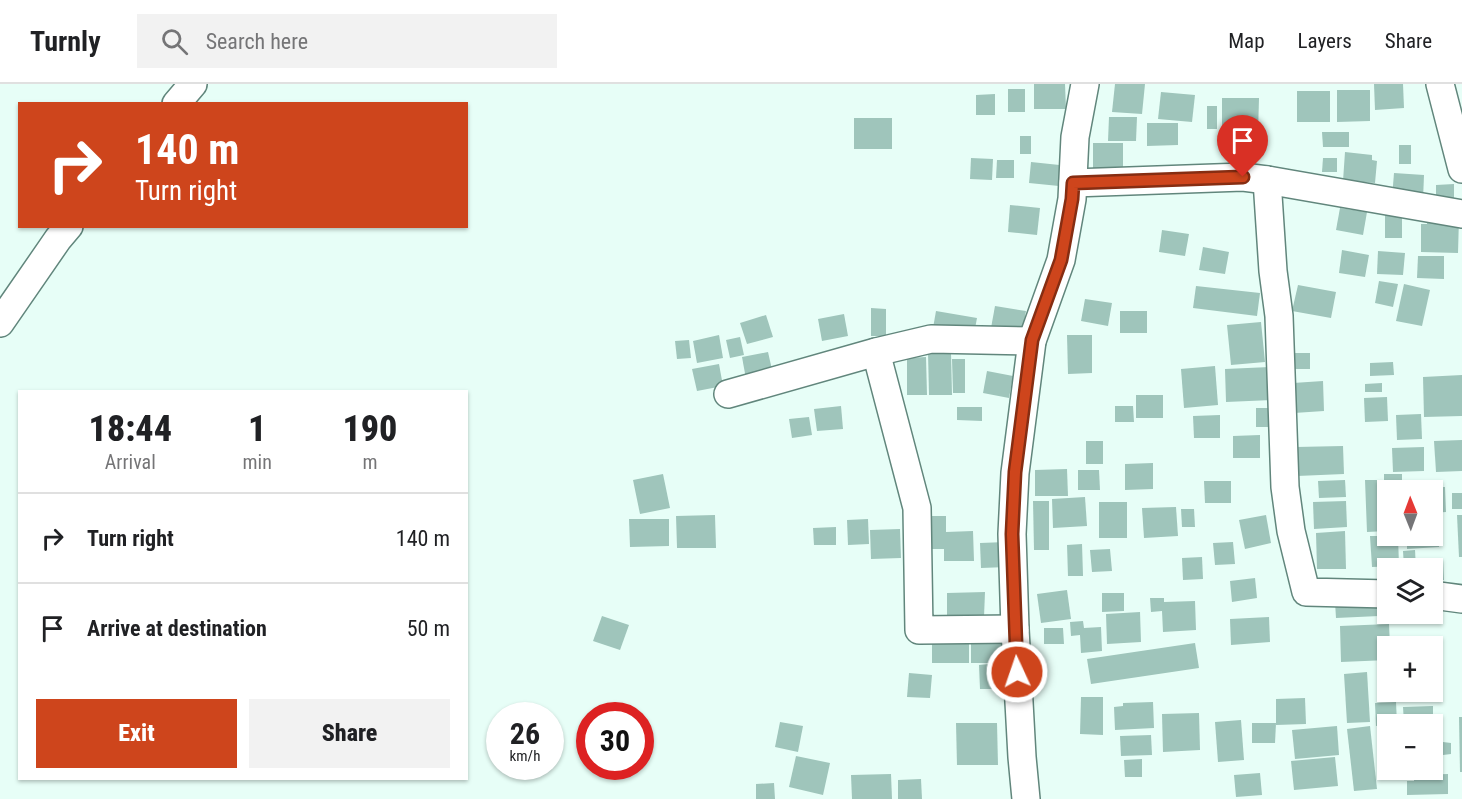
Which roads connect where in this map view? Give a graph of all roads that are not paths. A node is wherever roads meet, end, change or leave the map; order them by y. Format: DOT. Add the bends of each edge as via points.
graph roads {
  1 [pos="193,84"];
  2 [pos="1085,84"];
  3 [pos="1440,84"];
  4 [pos="178,102"];
  5 [pos="1462,169"];
  6 [pos="1267,180"];
  7 [pos="1073,183"];
  8 [pos="1462,214"];
  9 [pos="67,228"];
  10 [pos="0,323"];
  11 [pos="1032,340"];
  12 [pos="876,352"];
  13 [pos="728,394"];
  14 [pos="1377,594"];
  15 [pos="1443,596"];
  16 [pos="1462,599"];
  17 [pos="1015,629"];
  18 [pos="1026,799"];
  1 -- 4 [label="street"];
  2 -- 7 [label="street" via="1075,137"];
  3 -- 5 [label="street"];
  6 -- 7 [label="street" via="1243,177"];
  6 -- 8 [label="street"];
  6 -- 14 [label="street" via="1279,316 1285,487 1306,592"];
  7 -- 11 [label="street" via="1061,260"];
  9 -- 10 [label="street"];
  11 -- 12 [label="street" via="931,339"];
  11 -- 17 [label="street" via="1015,472"];
  12 -- 13 [label="street"];
  12 -- 17 [label="street" via="917,507 919,630"];
  15 -- 16 [label="street"];
  17 -- 18 [label="street"];
}
